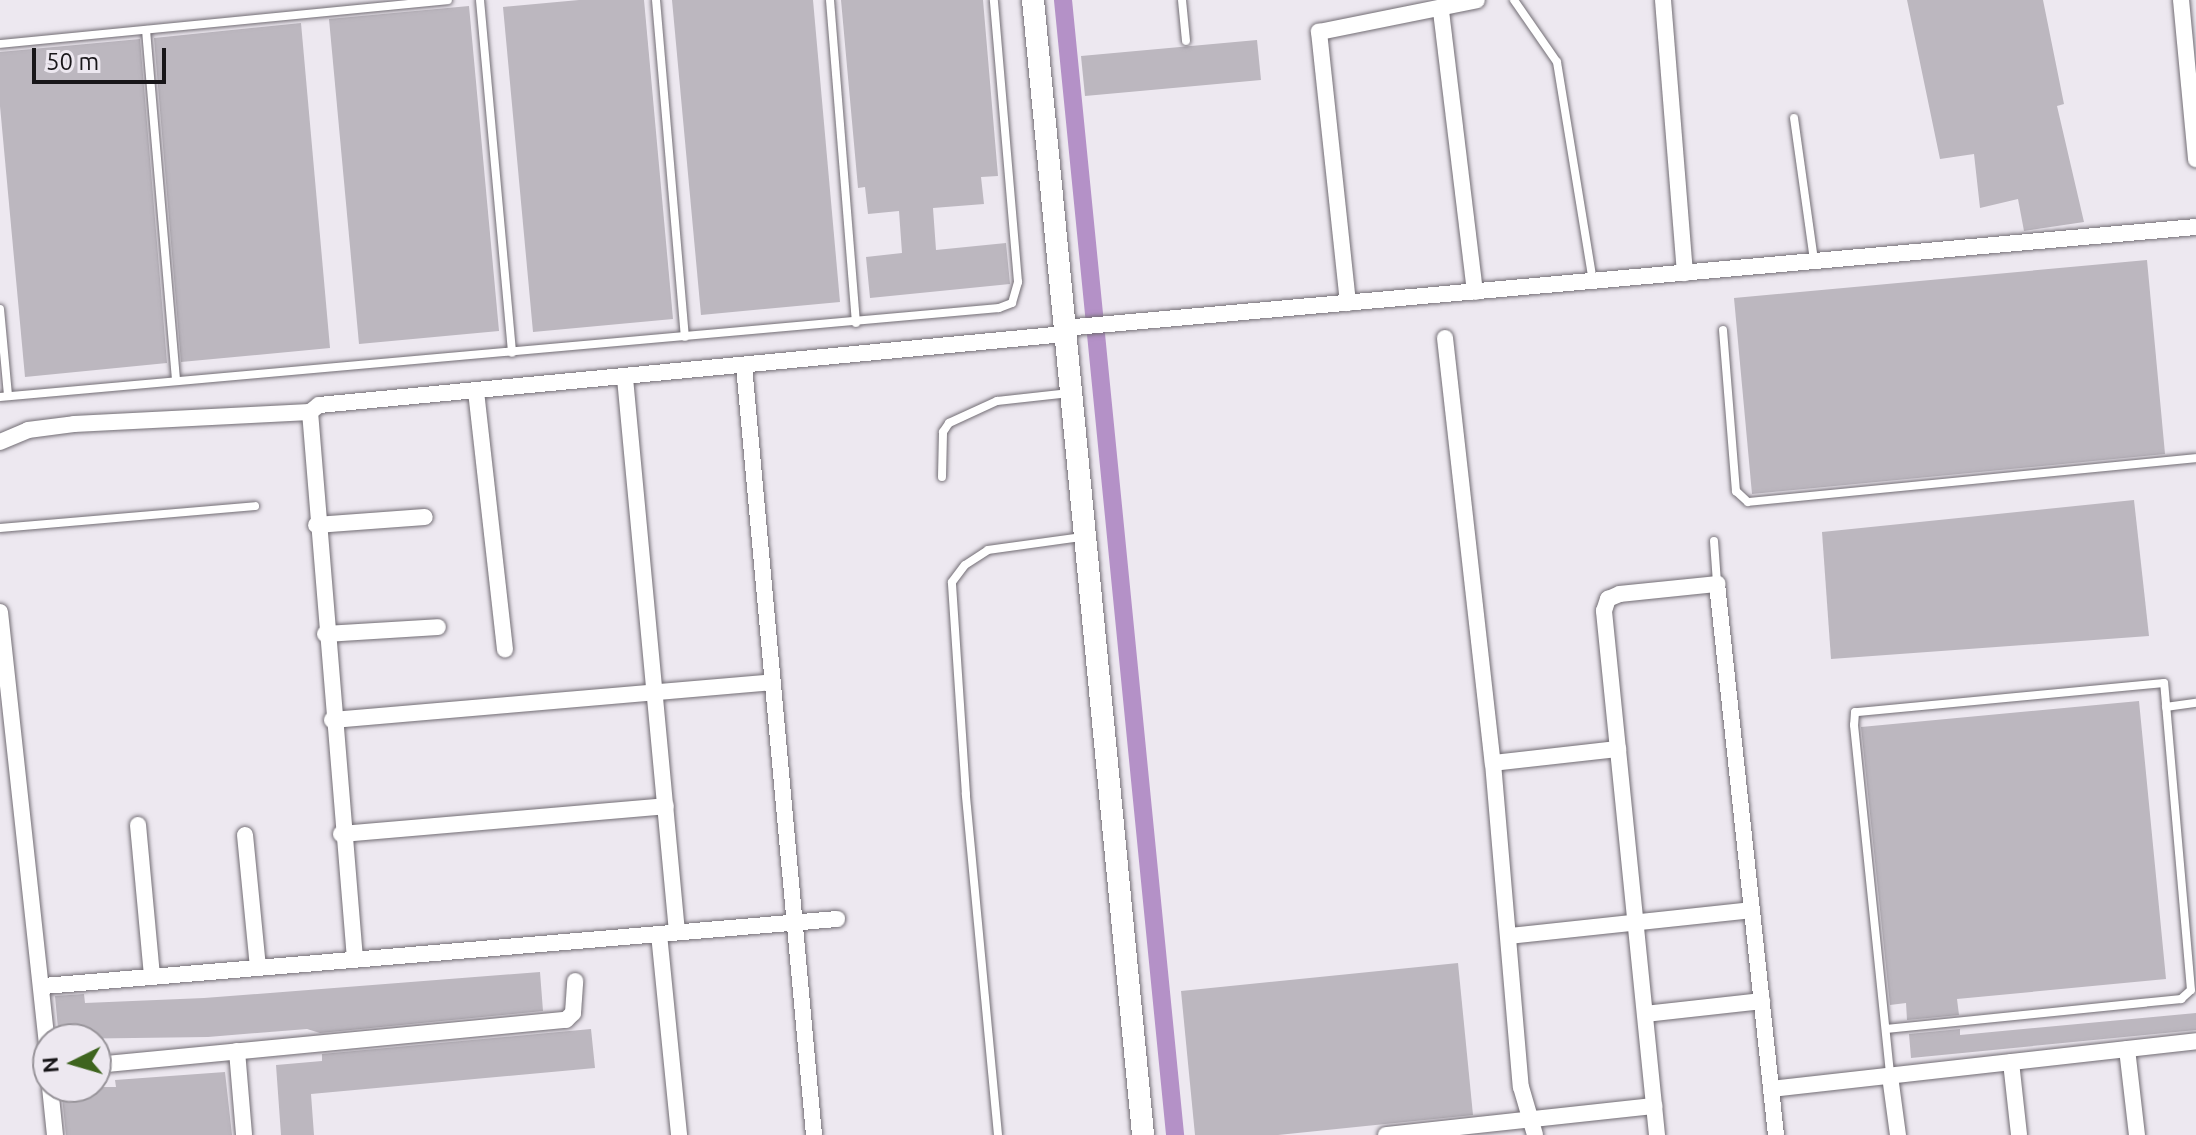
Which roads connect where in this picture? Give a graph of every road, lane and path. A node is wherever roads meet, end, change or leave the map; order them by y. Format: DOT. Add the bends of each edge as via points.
graph roads {
  1 [pos="448,0"];
  2 [pos="480,0"];
  3 [pos="656,0"];
  4 [pos="830,0"];
  5 [pos="994,0"];
  6 [pos="1033,0"];
  7 [pos="1182,0"];
  8 [pos="1477,0"];
  9 [pos="1514,0"];
  10 [pos="1663,0"];
  11 [pos="2181,0"];
  12 [pos="1441,11"];
  13 [pos="146,30"];
  14 [pos="1186,41"];
  15 [pos="0,44"];
  16 [pos="1794,118"];
  17 [pos="2196,151"];
  18 [pos="2196,159"];
  19 [pos="2196,227"];
  20 [pos="1814,261"];
  21 [pos="1685,273"];
  22 [pos="1593,282"];
  23 [pos="1475,292"];
  24 [pos="1348,303"];
  25 [pos="0,309"];
  26 [pos="856,323"];
  27 [pos="1076,328"];
  28 [pos="1723,330"];
  29 [pos="685,337"];
  30 [pos="1445,338"];
  31 [pos="512,353"];
  32 [pos="744,366"];
  33 [pos="625,378"];
  34 [pos="176,381"];
  35 [pos="476,391"];
  36 [pos="1070,393"];
  37 [pos="4,396"];
  38 [pos="310,412"];
  39 [pos="0,442"];
  40 [pos="2196,458"];
  41 [pos="942,477"];
  42 [pos="255,506"];
  43 [pos="425,517"];
  44 [pos="316,525"];
  45 [pos="0,528"];
  46 [pos="1084,537"];
  47 [pos="1714,541"];
  48 [pos="1717,584"];
  49 [pos="0,612"];
  50 [pos="438,627"];
  51 [pos="325,634"];
  52 [pos="505,649"];
  53 [pos="771,682"];
  54 [pos="654,693"];
  55 [pos="2196,703"];
  56 [pos="2166,707"];
  57 [pos="332,720"];
  58 [pos="1618,749"];
  59 [pos="1493,763"];
  60 [pos="666,806"];
  61 [pos="138,825"];
  62 [pos="341,834"];
  63 [pos="245,835"];
  64 [pos="1752,910"];
  65 [pos="837,919"];
  66 [pos="792,922"];
  67 [pos="1636,922"];
  68 [pos="677,932"];
  69 [pos="659,934"];
  70 [pos="1509,936"];
  71 [pos="355,959"];
  72 [pos="258,967"];
  73 [pos="152,976"];
  74 [pos="575,981"];
  75 [pos="44,986"];
  76 [pos="1762,1001"];
  77 [pos="1645,1014"];
  78 [pos="46,1023"];
  79 [pos="1886,1029"];
  80 [pos="2196,1041"];
  81 [pos="2127,1049"];
  82 [pos="237,1051"];
  83 [pos="2011,1062"];
  84 [pos="112,1063"];
  85 [pos="1890,1076"];
  86 [pos="1771,1089"];
  87 [pos="52,1103"];
  88 [pos="1654,1106"];
  89 [pos="1533,1127"];
  90 [pos="1418,1133"];
  91 [pos="55,1135"];
  92 [pos="244,1135"];
  93 [pos="679,1135"];
  94 [pos="814,1135"];
  95 [pos="998,1135"];
  96 [pos="1143,1135"];
  97 [pos="1386,1135"];
  98 [pos="1657,1135"];
  99 [pos="1776,1135"];
  100 [pos="1898,1135"];
  101 [pos="2019,1135"];
  102 [pos="2137,1135"];
  1 -- 13 [label="lane"];
  2 -- 31 [label="lane"];
  3 -- 29 [label="lane"];
  4 -- 26 [label="lane"];
  5 -- 26 [label="lane" via="1018,282 1012,303"];
  6 -- 27 [label="street"];
  7 -- 14 [label="lane"];
  8 -- 12 [label="street"];
  9 -- 22 [label="lane" via="1557,62"];
  10 -- 21 [label="street"];
  11 -- 17 [label="street"];
  12 -- 23 [label="street"];
  12 -- 24 [label="street" via="1319,32"];
  13 -- 15 [label="lane"];
  13 -- 34 [label="lane"];
  16 -- 20 [label="lane"];
  17 -- 18 [label="street"];
  19 -- 20 [label="street"];
  20 -- 21 [label="street"];
  21 -- 22 [label="street"];
  22 -- 23 [label="street"];
  23 -- 24 [label="street"];
  24 -- 27 [label="street"];
  25 -- 37 [label="lane"];
  26 -- 29 [label="lane"];
  27 -- 32 [label="street"];
  27 -- 36 [label="street"];
  28 -- 40 [label="lane" via="1736,491 1748,502"];
  29 -- 31 [label="lane"];
  30 -- 59 [label="street"];
  31 -- 34 [label="lane"];
  32 -- 33 [label="street"];
  32 -- 53 [label="street"];
  33 -- 35 [label="street"];
  33 -- 54 [label="street"];
  34 -- 37 [label="lane"];
  35 -- 38 [label="street" via="319,405"];
  35 -- 52 [label="street"];
  36 -- 41 [label="lane" via="997,401 949,423 943,432"];
  36 -- 46 [label="street"];
  38 -- 39 [label="street" via="74,424 28,430"];
  38 -- 44 [label="street"];
  42 -- 45 [label="lane"];
  43 -- 44 [label="street"];
  44 -- 51 [label="street"];
  46 -- 95 [label="lane" via="988,550 965,565 952,582"];
  46 -- 96 [label="street"];
  47 -- 48 [label="lane"];
  48 -- 58 [label="street" via="1608,599 1603,618"];
  48 -- 64 [label="street"];
  49 -- 75 [label="street"];
  50 -- 51 [label="street"];
  51 -- 57 [label="street"];
  53 -- 54 [label="street"];
  53 -- 66 [label="street"];
  54 -- 57 [label="street"];
  54 -- 60 [label="street"];
  55 -- 56 [label="lane"];
  56 -- 79 [label="lane" via="2191,990 2181,999"];
  56 -- 79 [label="lane" via="2164,683 1855,712"];
  57 -- 62 [label="street"];
  58 -- 59 [label="street"];
  58 -- 67 [label="street"];
  59 -- 70 [label="street"];
  60 -- 62 [label="street"];
  60 -- 68 [label="street"];
  61 -- 73 [label="street"];
  62 -- 71 [label="street"];
  63 -- 72 [label="street"];
  64 -- 67 [label="street"];
  64 -- 76 [label="street"];
  65 -- 66 [label="street"];
  66 -- 68 [label="street"];
  66 -- 94 [label="street"];
  67 -- 70 [label="street"];
  67 -- 77 [label="street"];
  68 -- 69 [label="street"];
  69 -- 71 [label="street"];
  69 -- 93 [label="street"];
  70 -- 89 [label="street" via="1521,1087"];
  71 -- 72 [label="street"];
  72 -- 73 [label="street"];
  73 -- 75 [label="street"];
  74 -- 82 [label="street" via="573,1013 566,1020"];
  75 -- 78 [label="street"];
  76 -- 77 [label="street"];
  76 -- 86 [label="street"];
  77 -- 88 [label="street"];
  79 -- 85 [label="lane"];
  80 -- 81 [label="street"];
  81 -- 83 [label="street"];
  81 -- 102 [label="street"];
  82 -- 84 [label="street"];
  82 -- 92 [label="street"];
  83 -- 85 [label="street"];
  83 -- 101 [label="street"];
  85 -- 86 [label="street"];
  85 -- 100 [label="street"];
  86 -- 99 [label="street"];
  87 -- 91 [label="street"];
  88 -- 89 [label="street"];
  88 -- 98 [label="street"];
  89 -- 90 [label="street"];
  90 -- 97 [label="street"];
}
